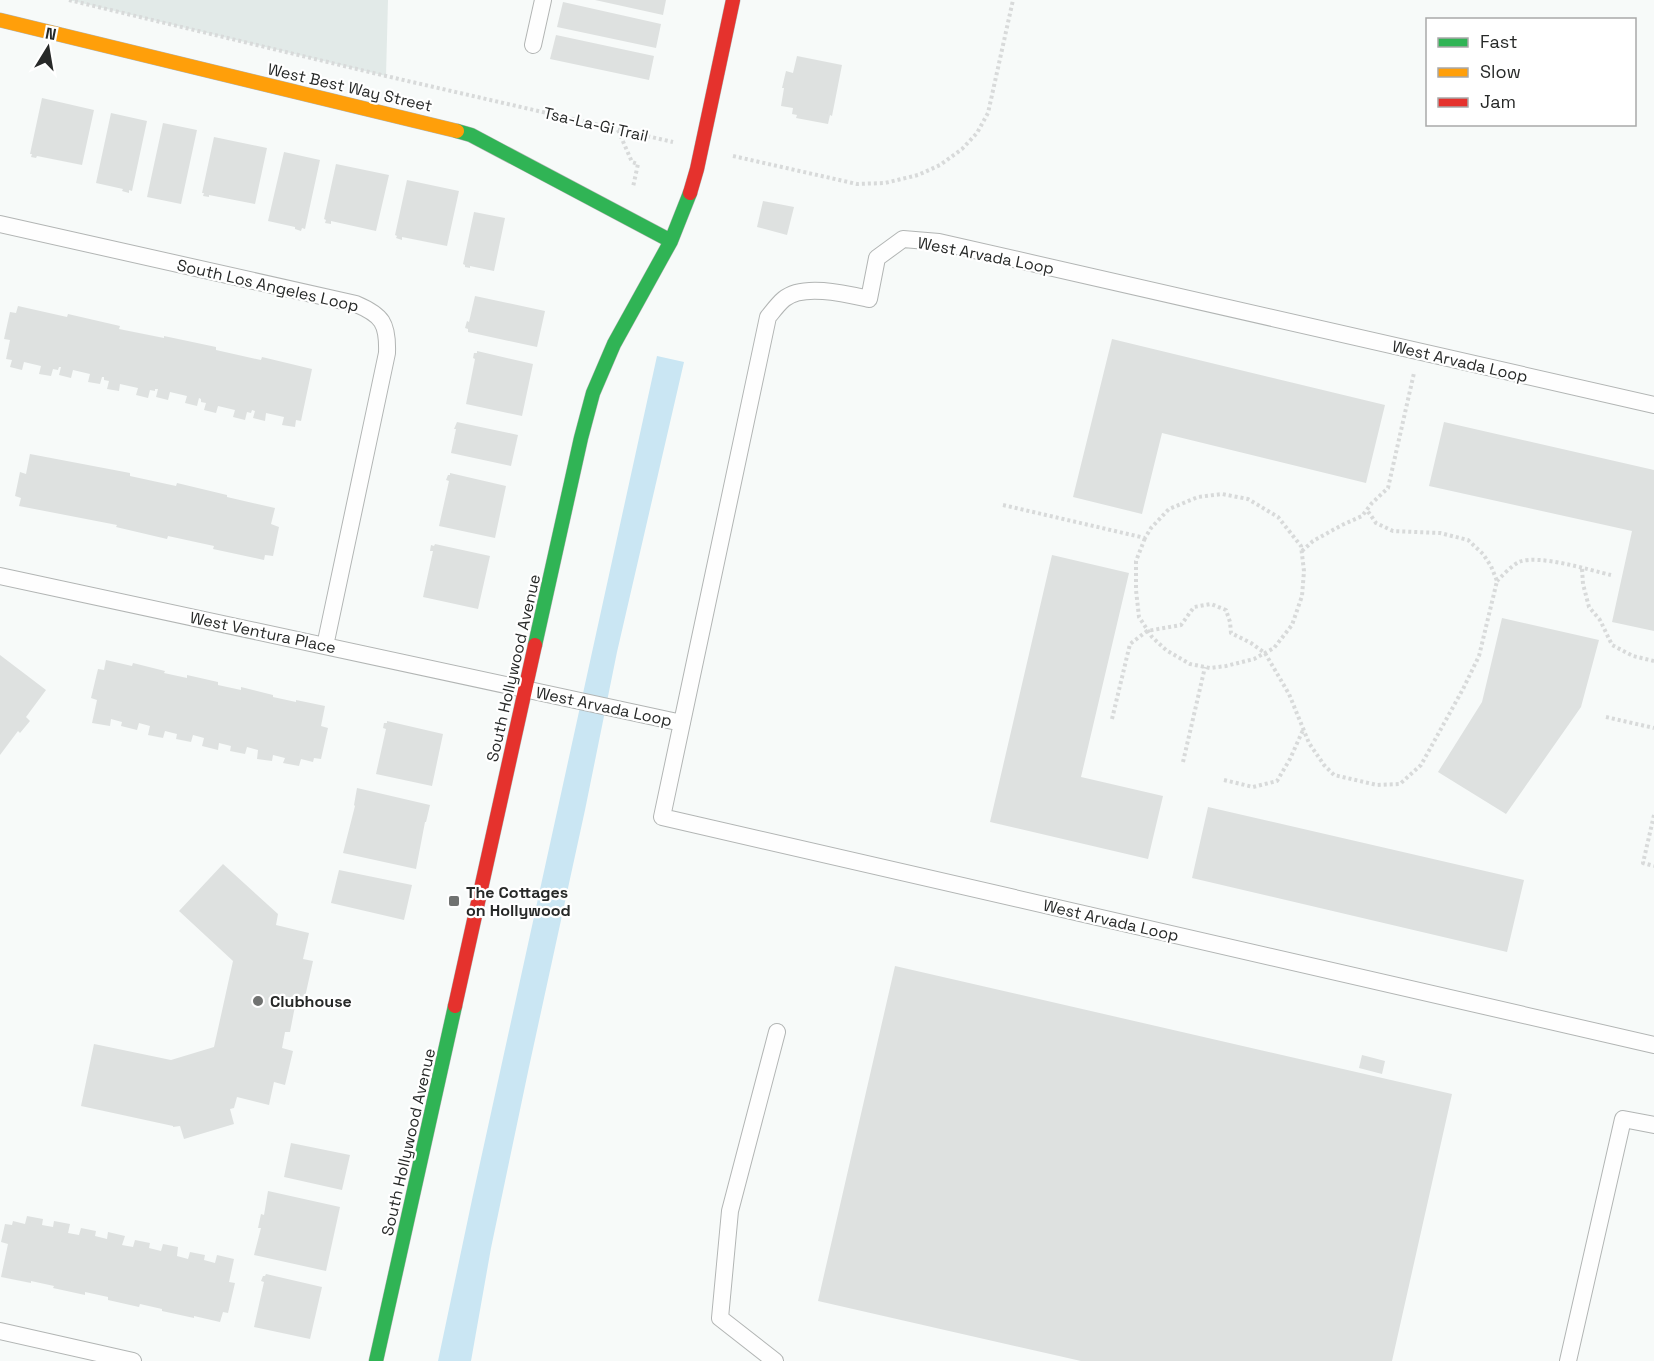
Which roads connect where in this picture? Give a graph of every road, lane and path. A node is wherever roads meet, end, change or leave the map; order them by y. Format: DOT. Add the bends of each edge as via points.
graph roads {
  1 [pos="69,0"];
  2 [pos="543,0"];
  3 [pos="734,0"];
  4 [pos="1012,0"];
  5 [pos="1,25"];
  6 [pos="533,45"];
  7 [pos="618,130"];
  8 [pos="702,148"];
  9 [pos="631,190"];
  10 [pos="0,224"];
  11 [pos="671,241"];
  12 [pos="1418,351"];
  13 [pos="1654,405"];
  14 [pos="1003,505"];
  15 [pos="1367,510"];
  16 [pos="1145,538"];
  17 [pos="1302,551"];
  18 [pos="1582,569"];
  19 [pos="1611,575"];
  20 [pos="0,576"];
  21 [pos="1497,581"];
  22 [pos="1147,631"];
  23 [pos="325,646"];
  24 [pos="1265,653"];
  25 [pos="1654,661"];
  26 [pos="1205,667"];
  27 [pos="526,689"];
  28 [pos="1606,717"];
  29 [pos="1112,719"];
  30 [pos="682,723"];
  31 [pos="1654,728"];
  32 [pos="1304,730"];
  33 [pos="1183,762"];
  34 [pos="1224,780"];
  35 [pos="1654,815"];
  36 [pos="1654,866"];
  37 [pos="777,1032"];
  38 [pos="1654,1045"];
  39 [pos="1654,1125"];
  40 [pos="0,1331"];
  41 [pos="133,1361"];
  42 [pos="376,1361"];
  43 [pos="775,1361"];
  44 [pos="1568,1361"];
  1 -- 7 [label="path, Tsa-La-Gi Trail"];
  2 -- 6 [label="lane"];
  3 -- 8 [label="street, South Hollywood Avenue"];
  4 -- 8 [label="path, Tsa-La-Gi Trail" via="988,114 962,149 940,165 885,183 857,184"];
  5 -- 11 [label="street, West Best Way Street" via="471,135"];
  7 -- 8 [label="path, Tsa-La-Gi Trail"];
  7 -- 9 [label="path" via="632,162 638,164"];
  8 -- 11 [label="street, South Hollywood Avenue" via="687,204"];
  10 -- 23 [label="lane, South Los Angeles Loop" via="356,304 373,311 384,323 387,353"];
  11 -- 27 [label="street, South Hollywood Avenue" via="614,344 593,393"];
  12 -- 13 [label="lane, West Arvada Loop"];
  12 -- 15 [label="path" via="1388,488"];
  12 -- 30 [label="lane, West Arvada Loop" via="939,242 903,239 878,258 869,299 833,291 806,291 786,297 768,317"];
  14 -- 16 [label="path"];
  15 -- 17 [label="path"];
  15 -- 21 [label="path" via="1376,523 1394,531 1440,533 1468,540 1483,554"];
  16 -- 17 [label="path" via="1169,509 1198,497 1222,494 1248,499 1278,517"];
  16 -- 22 [label="path" via="1136,561 1136,590 1139,617"];
  17 -- 24 [label="path" via="1302,596 1292,625 1274,648"];
  18 -- 19 [label="path"];
  18 -- 21 [label="path" via="1556,561 1518,562"];
  18 -- 25 [label="path" via="1589,607 1612,645"];
  20 -- 23 [label="lane, West Ventura Place"];
  21 -- 32 [label="path" via="1479,656 1421,765 1400,783 1377,785 1334,775 1309,743"];
  22 -- 24 [label="path" via="1181,624 1194,607 1211,604 1226,610 1231,633"];
  22 -- 26 [label="path" via="1166,650 1190,664"];
  22 -- 29 [label="path" via="1130,644"];
  23 -- 27 [label="lane, West Ventura Place"];
  24 -- 26 [label="path" via="1226,666"];
  24 -- 32 [label="path"];
  26 -- 33 [label="path"];
  27 -- 30 [label="lane, West Arvada Loop"];
  27 -- 42 [label="street, South Hollywood Avenue"];
  28 -- 31 [label="path"];
  30 -- 38 [label="lane, West Arvada Loop" via="662,817"];
  32 -- 34 [label="path" via="1278,781 1253,786"];
  35 -- 36 [label="path" via="1643,863"];
  37 -- 43 [label="lane" via="730,1211 720,1318"];
  39 -- 44 [label="lane" via="1623,1119"];
  40 -- 41 [label="lane"];
}
